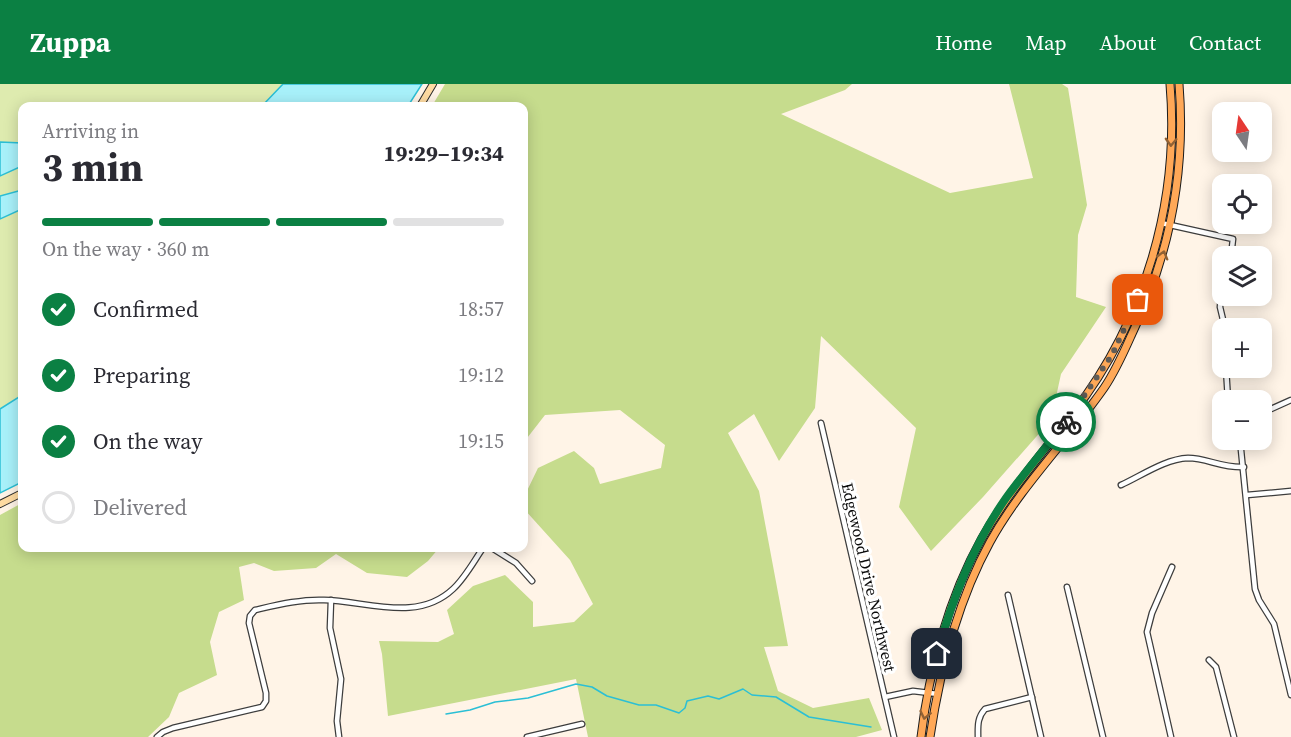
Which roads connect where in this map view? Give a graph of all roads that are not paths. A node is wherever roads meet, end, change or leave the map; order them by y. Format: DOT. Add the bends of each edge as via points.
graph roads {
  1 [pos="433,84"];
  2 [pos="1170,84"];
  3 [pos="1179,84"];
  4 [pos="422,102"];
  5 [pos="1161,223"];
  6 [pos="1171,226"];
  7 [pos="1232,246"];
  8 [pos="1291,400"];
  9 [pos="1272,408"];
  10 [pos="821,423"];
  11 [pos="1241,450"];
  12 [pos="1244,467"];
  13 [pos="1121,485"];
  14 [pos="1291,491"];
  15 [pos="18,495"];
  16 [pos="1247,495"];
  17 [pos="0,504"];
  18 [pos="480,552"];
  19 [pos="498,552"];
  20 [pos="1172,567"];
  21 [pos="532,581"];
  22 [pos="1067,587"];
  23 [pos="1008,595"];
  24 [pos="331,600"];
  25 [pos="1209,660"];
  26 [pos="929,693"];
  27 [pos="938,694"];
  28 [pos="1291,695"];
  29 [pos="885,697"];
  30 [pos="1032,697"];
  31 [pos="582,724"];
  32 [pos="548,734"];
  33 [pos="158,737"];
  34 [pos="339,737"];
  35 [pos="526,737"];
  36 [pos="894,737"];
  37 [pos="921,737"];
  38 [pos="930,737"];
  39 [pos="978,737"];
  40 [pos="1041,737"];
  41 [pos="1103,737"];
  42 [pos="1171,737"];
  43 [pos="1234,737"];
  1 -- 4 [label="street"];
  2 -- 5 [label="main road, one-way" via="1170,157"];
  3 -- 6 [label="main road" via="1180,159"];
  5 -- 6 [label="street"];
  5 -- 26 [label="main road" via="1144,285 1112,355 1074,412 1005,500 973,555 947,619"];
  6 -- 7 [label="street" via="1233,239"];
  27 -- 6 [label="main road, one-way" via="956,621 977,568 1013,504 1083,416 1120,361 1153,286"];
  8 -- 9 [label="street"];
  10 -- 29 [label="street, Edgewood Drive Northwest"];
  11 -- 12 [label="street"];
  12 -- 13 [label="street" via="1200,459 1176,460"];
  12 -- 16 [label="street"];
  14 -- 16 [label="street"];
  15 -- 17 [label="street"];
  16 -- 28 [label="street" via="1255,589 1274,624"];
  18 -- 24 [label="street" via="454,589 425,605 403,609"];
  19 -- 21 [label="street" via="516,563"];
  20 -- 42 [label="street" via="1147,633"];
  22 -- 41 [label="street"];
  23 -- 30 [label="street"];
  24 -- 33 [label="street" via="270,607 255,610 250,616 266,701 262,707 173,728"];
  24 -- 34 [label="street" via="330,628 341,679"];
  25 -- 43 [label="street" via="1216,667"];
  26 -- 27 [label="street"];
  26 -- 29 [label="street" via="913,691"];
  26 -- 37 [label="main road, one-way"];
  27 -- 38 [label="main road"];
  29 -- 36 [label="street, Edgewood Drive Northwest"];
  30 -- 39 [label="street" via="985,709 978,722"];
  30 -- 40 [label="street"];
  31 -- 32 [label="street"];
  32 -- 35 [label="street"];
}
